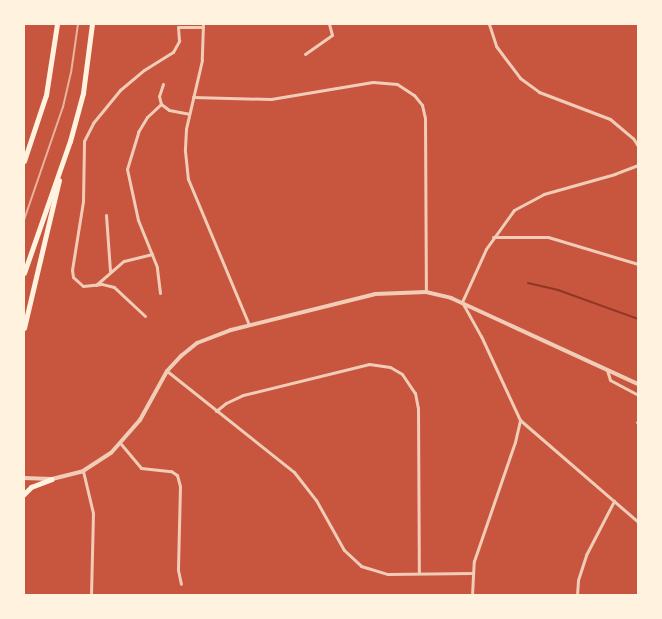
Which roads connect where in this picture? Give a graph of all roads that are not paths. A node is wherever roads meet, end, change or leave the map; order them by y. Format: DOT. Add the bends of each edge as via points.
graph roads {
  1 [pos="57,24"];
  2 [pos="92,24"];
  3 [pos="329,24"];
  4 [pos="489,24"];
  5 [pos="203,25"];
  6 [pos="305,54"];
  7 [pos="163,84"];
  8 [pos="193,97"];
  9 [pos="161,104"];
  10 [pos="189,114"];
  11 [pos="70,141"];
  12 [pos="638,146"];
  13 [pos="24,162"];
  14 [pos="638,165"];
  15 [pos="106,215"];
  16 [pos="493,237"];
  17 [pos="152,254"];
  18 [pos="638,264"];
  19 [pos="110,272"];
  20 [pos="24,273"];
  21 [pos="96,285"];
  22 [pos="426,292"];
  23 [pos="160,294"];
  24 [pos="462,302"];
  25 [pos="144,316"];
  26 [pos="249,325"];
  27 [pos="24,328"];
  28 [pos="606,368"];
  29 [pos="167,371"];
  30 [pos="638,384"];
  31 [pos="638,395"];
  32 [pos="216,411"];
  33 [pos="520,420"];
  34 [pos="121,444"];
  35 [pos="83,471"];
  36 [pos="24,478"];
  37 [pos="52,479"];
  38 [pos="24,494"];
  39 [pos="614,501"];
  40 [pos="638,522"];
  41 [pos="419,573"];
  42 [pos="472,573"];
  43 [pos="181,584"];
  44 [pos="91,595"];
  45 [pos="472,595"];
  46 [pos="577,595"];
  1 -- 13 [label="highway" via="46,95"];
  2 -- 11 [label="highway" via="83,93"];
  3 -- 6 [label="street" via="332,35"];
  4 -- 12 [label="street" via="496,46 520,78 539,92 610,119 633,138"];
  5 -- 8 [label="street" via="202,60"];
  5 -- 21 [label="street" via="178,28 179,41 174,52 144,70 120,90 86,134 82,152 82,212 72,270 77,283 82,286"];
  7 -- 9 [label="street" via="159,96"];
  8 -- 10 [label="street"];
  8 -- 22 [label="street" via="271,99 373,82 397,84 414,95 422,106 425,118"];
  9 -- 10 [label="street" via="169,110"];
  9 -- 17 [label="street" via="147,117 138,132 127,169 138,220"];
  10 -- 26 [label="street" via="185,151 188,179"];
  11 -- 20 [label="highway"];
  11 -- 27 [label="highway"];
  14 -- 16 [label="street" via="615,174 562,187 527,201 505,220"];
  15 -- 19 [label="street"];
  16 -- 18 [label="street" via="548,237"];
  16 -- 24 [label="street"];
  17 -- 19 [label="street" via="124,261"];
  17 -- 23 [label="street" via="157,267"];
  19 -- 21 [label="street"];
  21 -- 25 [label="street" via="108,284 114,287"];
  22 -- 24 [label="street"];
  22 -- 26 [label="street" via="375,294"];
  24 -- 28 [label="street"];
  24 -- 33 [label="street" via="481,336"];
  26 -- 29 [label="street" via="197,343"];
  28 -- 30 [label="street"];
  28 -- 31 [label="street" via="610,380"];
  29 -- 32 [label="street"];
  29 -- 34 [label="street" via="140,420"];
  32 -- 41 [label="street" via="278,458 305,484 350,558 374,572"];
  32 -- 41 [label="street" via="243,395 369,364 384,366 402,374 412,388 418,408"];
  33 -- 39 [label="street"];
  33 -- 42 [label="street"];
  34 -- 35 [label="street" via="94,466"];
  34 -- 43 [label="street" via="141,468 171,471 177,475 180,486 178,570"];
  35 -- 37 [label="street"];
  35 -- 44 [label="street" via="92,513"];
  36 -- 37 [label="street"];
  37 -- 38 [label="highway" via="31,487"];
  39 -- 40 [label="street"];
  39 -- 46 [label="street" via="586,555 578,580"];
  41 -- 42 [label="street"];
  42 -- 45 [label="street"];
}
